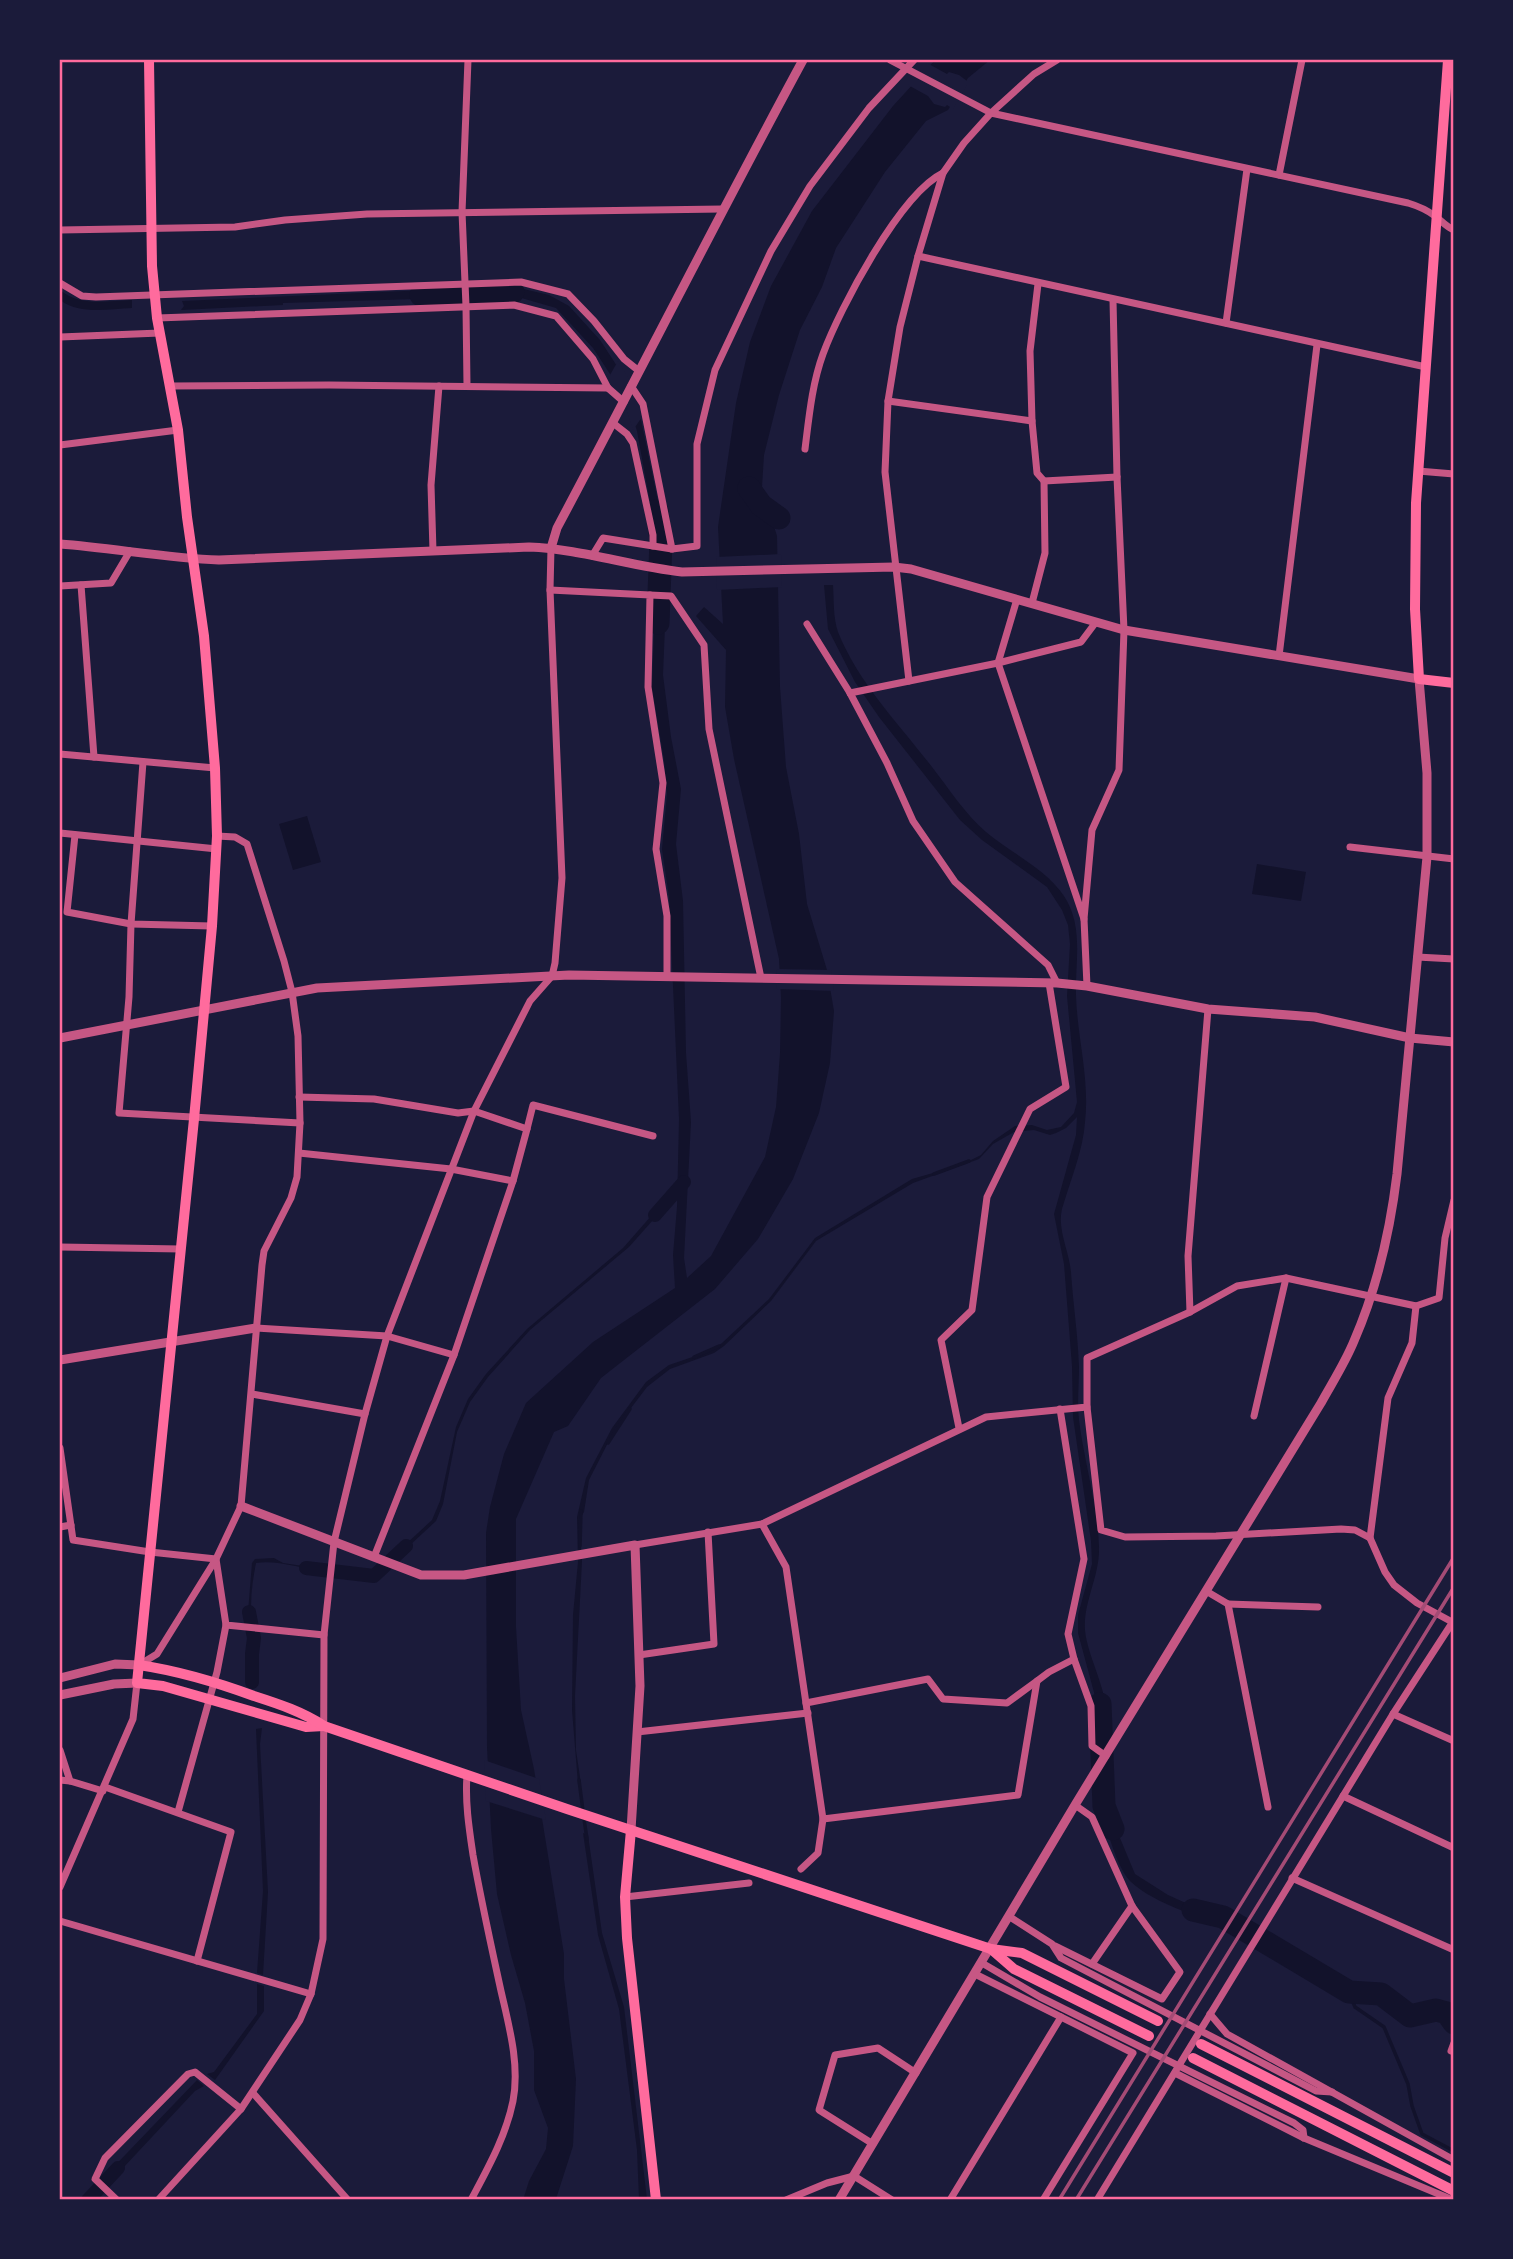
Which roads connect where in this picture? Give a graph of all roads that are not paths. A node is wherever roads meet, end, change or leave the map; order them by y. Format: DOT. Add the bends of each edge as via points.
graph roads {
  1 [pos="149,60"];
  2 [pos="468,60"];
  3 [pos="803,60"];
  4 [pos="890,60"];
  5 [pos="914,60"];
  6 [pos="1057,60"];
  7 [pos="1302,60"];
  8 [pos="1448,60"];
  9 [pos="908,67"];
  10 [pos="988,112"];
  11 [pos="1448,137"];
  12 [pos="1247,169"];
  13 [pos="943,173"];
  14 [pos="1279,176"];
  15 [pos="722,209"];
  16 [pos="462,212"];
  17 [pos="1438,218"];
  18 [pos="60,230"];
  19 [pos="150,230"];
  20 [pos="1454,230"];
  21 [pos="918,256"];
  22 [pos="60,283"];
  23 [pos="1038,284"];
  24 [pos="465,285"];
  25 [pos="154,295"];
  26 [pos="1113,300"];
  27 [pos="466,302"];
  28 [pos="157,317"];
  29 [pos="1226,323"];
  30 [pos="160,333"];
  31 [pos="60,337"];
  32 [pos="1317,345"];
  33 [pos="1426,367"];
  34 [pos="639,371"];
  35 [pos="170,386"];
  36 [pos="439,386"];
  37 [pos="467,386"];
  38 [pos="631,386"];
  39 [pos="608,388"];
  40 [pos="888,401"];
  41 [pos="624,402"];
  42 [pos="1032,421"];
  43 [pos="613,423"];
  44 [pos="178,430"];
  45 [pos="60,446"];
  46 [pos="805,449"];
  47 [pos="1418,471"];
  48 [pos="1454,474"];
  49 [pos="1117,477"];
  50 [pos="1044,481"];
  51 [pos="60,544"];
  52 [pos="653,546"];
  53 [pos="551,548"];
  54 [pos="672,549"];
  55 [pos="130,551"];
  56 [pos="433,551"];
  57 [pos="592,556"];
  58 [pos="193,559"];
  59 [pos="894,567"];
  60 [pos="80,585"];
  61 [pos="60,586"];
  62 [pos="550,590"];
  63 [pos="650,595"];
  64 [pos="1017,599"];
  65 [pos="1032,603"];
  66 [pos="1096,622"];
  67 [pos="807,624"];
  68 [pos="1124,630"];
  69 [pos="1279,656"];
  70 [pos="998,663"];
  71 [pos="1419,679"];
  72 [pos="909,681"];
  73 [pos="1454,683"];
  74 [pos="850,693"];
  75 [pos="60,754"];
  76 [pos="94,757"];
  77 [pos="142,762"];
  78 [pos="215,768"];
  79 [pos="60,833"];
  80 [pos="75,835"];
  81 [pos="217,836"];
  82 [pos="136,840"];
  83 [pos="1350,847"];
  84 [pos="217,849"];
  85 [pos="1427,857"];
  86 [pos="1454,859"];
  87 [pos="1084,919"];
  88 [pos="131,924"];
  89 [pos="212,926"];
  90 [pos="1417,957"];
  91 [pos="1454,959"];
  92 [pos="552,976"];
  93 [pos="669,976"];
  94 [pos="764,978"];
  95 [pos="1053,983"];
  96 [pos="1087,986"];
  97 [pos="292,992"];
  98 [pos="1208,1009"];
  99 [pos="204,1010"];
  100 [pos="126,1026"];
  101 [pos="60,1038"];
  102 [pos="1410,1038"];
  103 [pos="1454,1042"];
  104 [pos="299,1097"];
  105 [pos="474,1111"];
  106 [pos="194,1119"];
  107 [pos="300,1123"];
  108 [pos="527,1129"];
  109 [pos="653,1136"];
  110 [pos="299,1153"];
  111 [pos="451,1169"];
  112 [pos="513,1181"];
  113 [pos="1454,1200"];
  114 [pos="1445,1238"];
  115 [pos="1454,1240"];
  116 [pos="60,1247"];
  117 [pos="181,1249"];
  118 [pos="1286,1278"];
  119 [pos="1371,1295"];
  120 [pos="1416,1306"];
  121 [pos="1190,1312"];
  122 [pos="256,1328"];
  123 [pos="387,1336"];
  124 [pos="172,1340"];
  125 [pos="454,1355"];
  126 [pos="60,1360"];
  127 [pos="252,1394"];
  128 [pos="1087,1407"];
  129 [pos="1060,1409"];
  130 [pos="365,1414"];
  131 [pos="1254,1416"];
  132 [pos="959,1428"];
  133 [pos="60,1448"];
  134 [pos="241,1506"];
  135 [pos="762,1524"];
  136 [pos="71,1525"];
  137 [pos="60,1527"];
  138 [pos="708,1532"];
  139 [pos="1240,1533"];
  140 [pos="1370,1538"];
  141 [pos="334,1542"];
  142 [pos="635,1545"];
  143 [pos="150,1552"];
  144 [pos="373,1557"];
  145 [pos="216,1559"];
  146 [pos="1206,1591"];
  147 [pos="1228,1604"];
  148 [pos="1318,1607"];
  149 [pos="1453,1622"];
  150 [pos="226,1625"];
  151 [pos="324,1634"];
  152 [pos="639,1655"];
  153 [pos="1074,1659"];
  154 [pos="139,1665"];
  155 [pos="60,1678"];
  156 [pos="1037,1681"];
  157 [pos="214,1682"];
  158 [pos="137,1683"];
  159 [pos="60,1695"];
  160 [pos="209,1699"];
  161 [pos="806,1703"];
  162 [pos="808,1713"];
  163 [pos="1393,1714"];
  164 [pos="324,1726"];
  165 [pos="637,1732"];
  166 [pos="1454,1741"];
  167 [pos="60,1750"];
  168 [pos="1106,1756"];
  169 [pos="467,1775"];
  170 [pos="60,1780"];
  171 [pos="70,1782"];
  172 [pos="104,1789"];
  173 [pos="1343,1796"];
  174 [pos="1075,1805"];
  175 [pos="1268,1807"];
  176 [pos="178,1812"];
  177 [pos="823,1819"];
  178 [pos="631,1830"];
  179 [pos="1454,1848"];
  180 [pos="801,1868"];
  181 [pos="1293,1878"];
  182 [pos="749,1883"];
  183 [pos="60,1887"];
  184 [pos="625,1897"];
  185 [pos="1132,1906"];
  186 [pos="1010,1917"];
  187 [pos="60,1921"];
  188 [pos="1052,1944"];
  189 [pos="990,1949"];
  190 [pos="1454,1950"];
  191 [pos="197,1961"];
  192 [pos="982,1963"];
  193 [pos="1092,1964"];
  194 [pos="975,1974"];
  195 [pos="311,1994"];
  196 [pos="1210,2014"];
  197 [pos="1061,2017"];
  198 [pos="1158,2021"];
  199 [pos="1149,2036"];
  200 [pos="1454,2043"];
  201 [pos="1201,2044"];
  202 [pos="1454,2052"];
  203 [pos="1193,2058"];
  204 [pos="916,2073"];
  205 [pos="1174,2073"];
  206 [pos="1332,2092"];
  207 [pos="253,2093"];
  208 [pos="241,2109"];
  209 [pos="1319,2121"];
  210 [pos="1304,2138"];
  211 [pos="873,2144"];
  212 [pos="1454,2160"];
  213 [pos="1454,2173"];
  214 [pos="854,2176"];
  215 [pos="1454,2191"];
  216 [pos="1453,2199"];
  217 [pos="117,2200"];
  218 [pos="158,2200"];
  219 [pos="348,2200"];
  220 [pos="471,2200"];
  221 [pos="656,2200"];
  222 [pos="786,2200"];
  223 [pos="839,2200"];
  224 [pos="891,2200"];
  225 [pos="950,2200"];
  226 [pos="1043,2200"];
  227 [pos="1097,2200"];
  1 -- 19 [label="main road"];
  2 -- 16 [label="street"];
  3 -- 15 [label="street"];
  4 -- 9 [label="street"];
  5 -- 9 [label="street"];
  6 -- 10 [label="street"];
  7 -- 14 [label="street"];
  8 -- 11 [label="main road"];
  9 -- 10 [label="street"];
  9 -- 54 [label="street" via="869,108 810,186 771,251 715,369 697,444 697,546"];
  10 -- 12 [label="street"];
  10 -- 13 [label="street"];
  11 -- 17 [label="main road"];
  12 -- 14 [label="street"];
  12 -- 29 [label="street"];
  13 -- 21 [label="street"];
  13 -- 46 [label="street" via="931,179 887,234 848,298 823,355"];
  14 -- 17 [label="street" via="1408,203"];
  15 -- 16 [label="street"];
  15 -- 34 [label="street"];
  16 -- 19 [label="street"];
  16 -- 24 [label="street"];
  17 -- 20 [label="street"];
  17 -- 33 [label="main road"];
  18 -- 19 [label="street"];
  19 -- 25 [label="main road"];
  21 -- 23 [label="street"];
  21 -- 40 [label="street"];
  22 -- 25 [label="street" via="84,296"];
  23 -- 26 [label="street"];
  23 -- 42 [label="street" via="1030,351"];
  24 -- 25 [label="street"];
  24 -- 27 [label="street"];
  24 -- 34 [label="street" via="521,282 568,294"];
  25 -- 28 [label="main road"];
  26 -- 29 [label="street"];
  26 -- 49 [label="street"];
  27 -- 28 [label="street"];
  27 -- 37 [label="street"];
  27 -- 39 [label="street" via="514,305 556,316 593,359"];
  28 -- 30 [label="main road"];
  29 -- 32 [label="street"];
  30 -- 31 [label="street"];
  30 -- 35 [label="main road"];
  32 -- 33 [label="street"];
  32 -- 69 [label="street"];
  33 -- 47 [label="main road"];
  34 -- 38 [label="street"];
  35 -- 36 [label="street"];
  35 -- 44 [label="main road"];
  36 -- 37 [label="street"];
  36 -- 56 [label="street" via="431,485"];
  37 -- 39 [label="street"];
  38 -- 41 [label="street"];
  38 -- 54 [label="street" via="643,404"];
  39 -- 41 [label="street"];
  40 -- 42 [label="street"];
  40 -- 59 [label="street" via="885,472"];
  41 -- 43 [label="street"];
  42 -- 50 [label="street" via="1037,472"];
  43 -- 52 [label="street" via="633,443"];
  43 -- 53 [label="street" via="557,528"];
  44 -- 45 [label="street"];
  44 -- 58 [label="main road"];
  47 -- 48 [label="street"];
  47 -- 71 [label="main road" via="1414,540"];
  49 -- 50 [label="street"];
  49 -- 68 [label="street"];
  50 -- 65 [label="street" via="1045,554"];
  51 -- 55 [label="street"];
  52 -- 54 [label="street"];
  52 -- 57 [label="street" via="603,538"];
  53 -- 56 [label="street"];
  53 -- 57 [label="street"];
  53 -- 62 [label="street"];
  55 -- 58 [label="street"];
  55 -- 60 [label="street" via="111,583"];
  56 -- 58 [label="street"];
  57 -- 59 [label="street" via="654,569 705,573"];
  58 -- 78 [label="main road"];
  59 -- 64 [label="street"];
  59 -- 72 [label="street"];
  60 -- 61 [label="street"];
  60 -- 76 [label="street"];
  62 -- 63 [label="street"];
  62 -- 92 [label="street" via="562,878"];
  63 -- 93 [label="street" via="648,687 663,783 656,849 667,916"];
  63 -- 94 [label="street" via="671,596 704,645 709,729"];
  64 -- 65 [label="street"];
  64 -- 70 [label="street"];
  65 -- 66 [label="street"];
  66 -- 68 [label="street"];
  66 -- 70 [label="street" via="1081,642"];
  67 -- 74 [label="street"];
  68 -- 69 [label="street"];
  68 -- 87 [label="street" via="1119,770 1092,830"];
  69 -- 71 [label="street"];
  70 -- 72 [label="street"];
  70 -- 87 [label="street"];
  71 -- 73 [label="main road"];
  71 -- 85 [label="street" via="1428,794"];
  72 -- 74 [label="street"];
  74 -- 95 [label="street" via="913,821 955,882 1048,965"];
  75 -- 76 [label="street"];
  76 -- 77 [label="street"];
  77 -- 78 [label="street"];
  77 -- 82 [label="street"];
  78 -- 81 [label="main road"];
  79 -- 80 [label="street"];
  80 -- 82 [label="street"];
  80 -- 88 [label="street" via="67,912"];
  81 -- 84 [label="main road"];
  81 -- 97 [label="street" via="235,837 247,844"];
  82 -- 84 [label="street"];
  82 -- 88 [label="street"];
  83 -- 85 [label="street"];
  84 -- 89 [label="main road"];
  85 -- 86 [label="street"];
  85 -- 90 [label="street"];
  87 -- 96 [label="street"];
  88 -- 89 [label="street"];
  88 -- 100 [label="street"];
  89 -- 99 [label="main road"];
  90 -- 91 [label="street"];
  90 -- 102 [label="street"];
  92 -- 93 [label="street"];
  92 -- 97 [label="street"];
  92 -- 105 [label="street" via="530,1001"];
  93 -- 94 [label="street"];
  94 -- 95 [label="street"];
  95 -- 96 [label="street"];
  95 -- 132 [label="street" via="1066,1087 1030,1109 987,1197 972,1310 941,1340"];
  96 -- 98 [label="street"];
  97 -- 99 [label="street"];
  97 -- 104 [label="street"];
  98 -- 102 [label="street" via="1315,1017"];
  98 -- 121 [label="street" via="1188,1256"];
  99 -- 100 [label="street"];
  99 -- 106 [label="main road"];
  100 -- 101 [label="street"];
  100 -- 106 [label="street" via="119,1113"];
  102 -- 103 [label="street"];
  102 -- 119 [label="street" via="1394,1200"];
  104 -- 105 [label="street" via="374,1099 458,1113"];
  104 -- 107 [label="street"];
  105 -- 108 [label="street"];
  105 -- 111 [label="street"];
  106 -- 107 [label="street"];
  106 -- 117 [label="main road"];
  107 -- 110 [label="street"];
  108 -- 109 [label="street" via="534,1105"];
  108 -- 112 [label="street"];
  110 -- 111 [label="street"];
  110 -- 122 [label="street" via="294,1188 264,1251"];
  111 -- 112 [label="street"];
  111 -- 123 [label="street"];
  112 -- 125 [label="street"];
  113 -- 114 [label="street"];
  114 -- 115 [label="street"];
  114 -- 120 [label="street" via="1439,1298"];
  116 -- 117 [label="street"];
  117 -- 124 [label="main road"];
  118 -- 119 [label="street"];
  118 -- 121 [label="street" via="1237,1286"];
  118 -- 131 [label="street"];
  119 -- 120 [label="street"];
  119 -- 139 [label="street" via="1342,1366"];
  120 -- 140 [label="street" via="1412,1343 1388,1398"];
  121 -- 128 [label="street" via="1087,1358"];
  122 -- 123 [label="street"];
  122 -- 124 [label="street"];
  122 -- 127 [label="street"];
  123 -- 125 [label="street"];
  123 -- 130 [label="street"];
  124 -- 126 [label="street"];
  124 -- 143 [label="main road"];
  125 -- 144 [label="street"];
  127 -- 130 [label="street"];
  127 -- 134 [label="street"];
  128 -- 129 [label="street"];
  128 -- 139 [label="street" via="1101,1530 1125,1536"];
  129 -- 132 [label="street" via="986,1417"];
  129 -- 153 [label="street" via="1084,1559 1068,1634"];
  130 -- 141 [label="street"];
  132 -- 135 [label="street"];
  133 -- 136 [label="street"];
  134 -- 141 [label="street"];
  134 -- 145 [label="street"];
  135 -- 138 [label="street"];
  135 -- 161 [label="street" via="786,1567"];
  136 -- 137 [label="street"];
  136 -- 143 [label="street" via="73,1540"];
  138 -- 142 [label="street"];
  138 -- 152 [label="street" via="714,1644"];
  139 -- 140 [label="street" via="1341,1529"];
  139 -- 146 [label="street"];
  140 -- 149 [label="street" via="1394,1585"];
  141 -- 144 [label="street"];
  141 -- 151 [label="street"];
  142 -- 144 [label="street" via="469,1574 421,1575"];
  142 -- 152 [label="street"];
  143 -- 145 [label="street"];
  143 -- 154 [label="main road"];
  145 -- 150 [label="street"];
  145 -- 154 [label="street" via="157,1654"];
  146 -- 147 [label="street"];
  146 -- 168 [label="street"];
  147 -- 148 [label="street"];
  147 -- 175 [label="street"];
  149 -- 163 [label="street"];
  150 -- 151 [label="street"];
  150 -- 157 [label="street"];
  151 -- 164 [label="street"];
  152 -- 165 [label="street"];
  153 -- 156 [label="street"];
  153 -- 168 [label="street" via="1091,1706 1092,1746"];
  154 -- 155 [label="street" via="115,1664"];
  154 -- 157 [label="main road"];
  154 -- 158 [label="main road"];
  156 -- 161 [label="street" via="1007,1703 943,1699 928,1679"];
  156 -- 177 [label="street" via="1018,1795"];
  157 -- 160 [label="street"];
  157 -- 164 [label="main road" via="306,1714"];
  158 -- 159 [label="street"];
  158 -- 160 [label="main road"];
  158 -- 172 [label="street" via="134,1719"];
  160 -- 164 [label="main road" via="306,1727"];
  160 -- 176 [label="street"];
  161 -- 162 [label="street"];
  162 -- 165 [label="street"];
  162 -- 177 [label="street"];
  163 -- 166 [label="street"];
  163 -- 173 [label="street"];
  164 -- 169 [label="main road"];
  164 -- 195 [label="street" via="323,1939"];
  165 -- 178 [label="street"];
  167 -- 171 [label="street"];
  168 -- 174 [label="street"];
  169 -- 178 [label="main road"];
  169 -- 220 [label="street" via="480,1897 515,2063 513,2101 505,2128"];
  170 -- 171 [label="street"];
  171 -- 172 [label="street"];
  172 -- 176 [label="street"];
  172 -- 183 [label="street"];
  173 -- 179 [label="street"];
  173 -- 181 [label="street"];
  174 -- 185 [label="street" via="1092,1817"];
  174 -- 186 [label="street"];
  176 -- 191 [label="street" via="230,1832"];
  177 -- 180 [label="street" via="818,1853"];
  178 -- 184 [label="main road"];
  178 -- 189 [label="main road"];
  181 -- 190 [label="street"];
  181 -- 196 [label="street"];
  182 -- 184 [label="street"];
  184 -- 221 [label="main road"];
  185 -- 193 [label="street"];
  185 -- 193 [label="street" via="1180,1972 1162,1999"];
  186 -- 188 [label="street"];
  186 -- 189 [label="street"];
  187 -- 191 [label="street"];
  188 -- 193 [label="street"];
  188 -- 206 [label="street" via="1061,1958 1209,2037 1316,2091"];
  189 -- 192 [label="street"];
  189 -- 198 [label="main road" via="1022,1953"];
  189 -- 199 [label="main road" via="1014,1969"];
  191 -- 195 [label="street"];
  192 -- 194 [label="street"];
  192 -- 210 [label="street" via="1040,1997 1294,2123 1303,2130"];
  194 -- 197 [label="street"];
  194 -- 204 [label="street"];
  195 -- 207 [label="street" via="300,2020"];
  196 -- 205 [label="street"];
  196 -- 206 [label="street" via="1227,2034"];
  197 -- 225 [label="street"];
  197 -- 226 [label="street" via="1133,2053"];
  200 -- 202 [label="street"];
  201 -- 213 [label="main road"];
  203 -- 209 [label="main road"];
  204 -- 211 [label="street"];
  204 -- 211 [label="street" via="878,2048 835,2055 819,2110"];
  205 -- 210 [label="street"];
  205 -- 227 [label="street"];
  206 -- 212 [label="street"];
  207 -- 208 [label="street"];
  207 -- 219 [label="street"];
  208 -- 217 [label="street" via="195,2072 188,2074 105,2158 95,2179"];
  208 -- 218 [label="street"];
  209 -- 215 [label="main road"];
  209 -- 216 [label="street"];
  210 -- 216 [label="street"];
  211 -- 214 [label="street"];
  214 -- 222 [label="street"];
  214 -- 223 [label="street"];
  214 -- 224 [label="street"];
}
